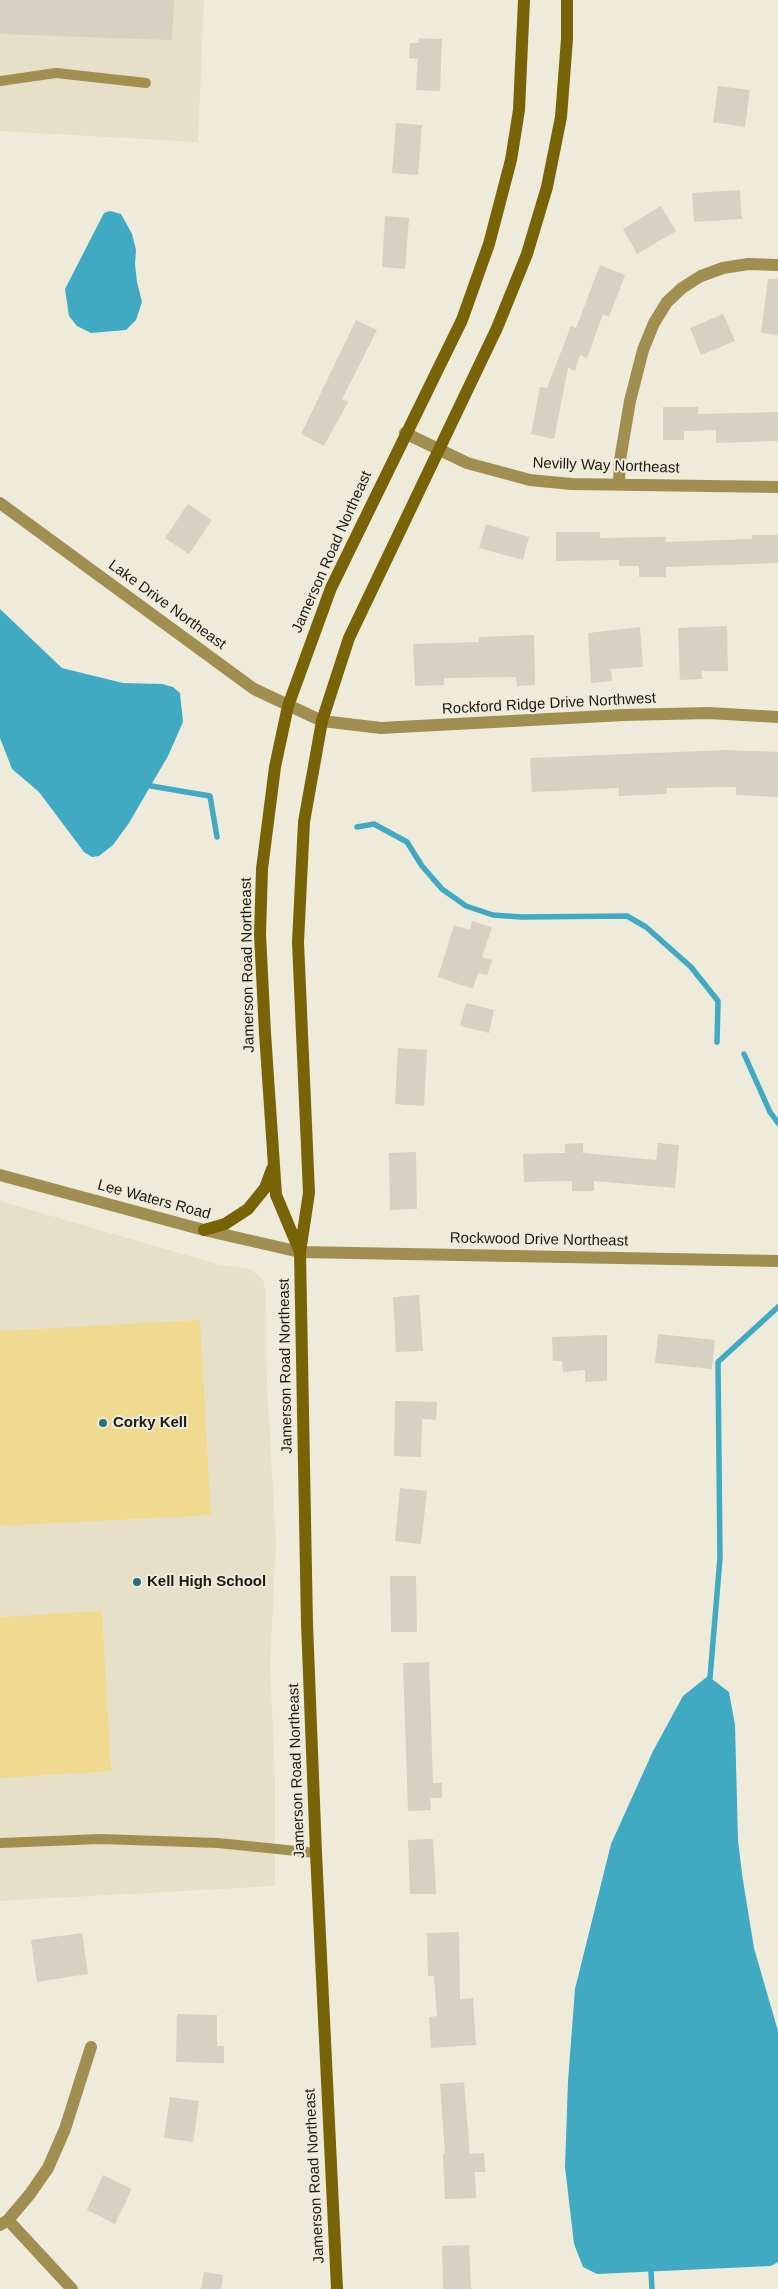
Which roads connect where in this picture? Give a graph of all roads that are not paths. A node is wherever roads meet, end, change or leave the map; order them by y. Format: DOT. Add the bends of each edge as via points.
graph roads {
  1 [pos="524,0"];
  2 [pos="567,0"];
  3 [pos="0,81"];
  4 [pos="146,83"];
  5 [pos="778,265"];
  6 [pos="406,433"];
  7 [pos="439,450"];
  8 [pos="619,484"];
  9 [pos="778,487"];
  10 [pos="0,503"];
  11 [pos="288,706"];
  12 [pos="778,717"];
  13 [pos="322,721"];
  14 [pos="274,1162"];
  15 [pos="0,1175"];
  16 [pos="204,1230"];
  17 [pos="300,1252"];
  18 [pos="778,1261"];
  19 [pos="0,1844"];
  20 [pos="316,1853"];
  21 [pos="92,2047"];
  22 [pos="4,2222"];
  23 [pos="72,2289"];
  24 [pos="337,2289"];
  1 -- 6 [label="street, Jamerson Road Northeast" via="519,110 500,209 462,320"];
  2 -- 7 [label="street, Jamerson Road Northeast" via="561,117 540,213 514,289"];
  3 -- 4 [label="lane" via="56,73"];
  5 -- 8 [label="street" via="748,264 723,268 701,276 667,302 643,350 630,402"];
  6 -- 7 [label="street, Nevilly Way Northeast"];
  6 -- 11 [label="street, Jamerson Road Northeast" via="330,588"];
  7 -- 8 [label="street, Nevilly Way Northeast" via="482,468 530,480"];
  7 -- 13 [label="street, Jamerson Road Northeast" via="363,606 337,669"];
  8 -- 9 [label="street, Nevilly Way Northeast"];
  10 -- 11 [label="street, Lake Drive Northeast" via="246,684"];
  11 -- 13 [label="street, Lake Drive Northeast"];
  11 -- 14 [label="street, Jamerson Road Northeast" via="268,807 260,934"];
  12 -- 13 [label="street, Rockford Ridge Drive Northwest" via="708,713 624,715 382,728"];
  13 -- 17 [label="street, Jamerson Road Northeast" via="304,822 298,916 309,1193"];
  14 -- 16 [label="street" via="271,1177 257,1200 238,1217"];
  14 -- 17 [label="street, Jamerson Road Northeast" via="276,1195"];
  15 -- 16 [label="street, Lee Waters Road"];
  16 -- 17 [label="street, Lee Waters Road"];
  17 -- 18 [label="street, Rockwood Drive Northeast"];
  17 -- 20 [label="street, Jamerson Road Northeast"];
  19 -- 20 [label="lane" via="101,1839 218,1843"];
  20 -- 24 [label="street, Jamerson Road Northeast"];
  21 -- 22 [label="street" via="65,2129 48,2168"];
  22 -- 23 [label="street"];
}
